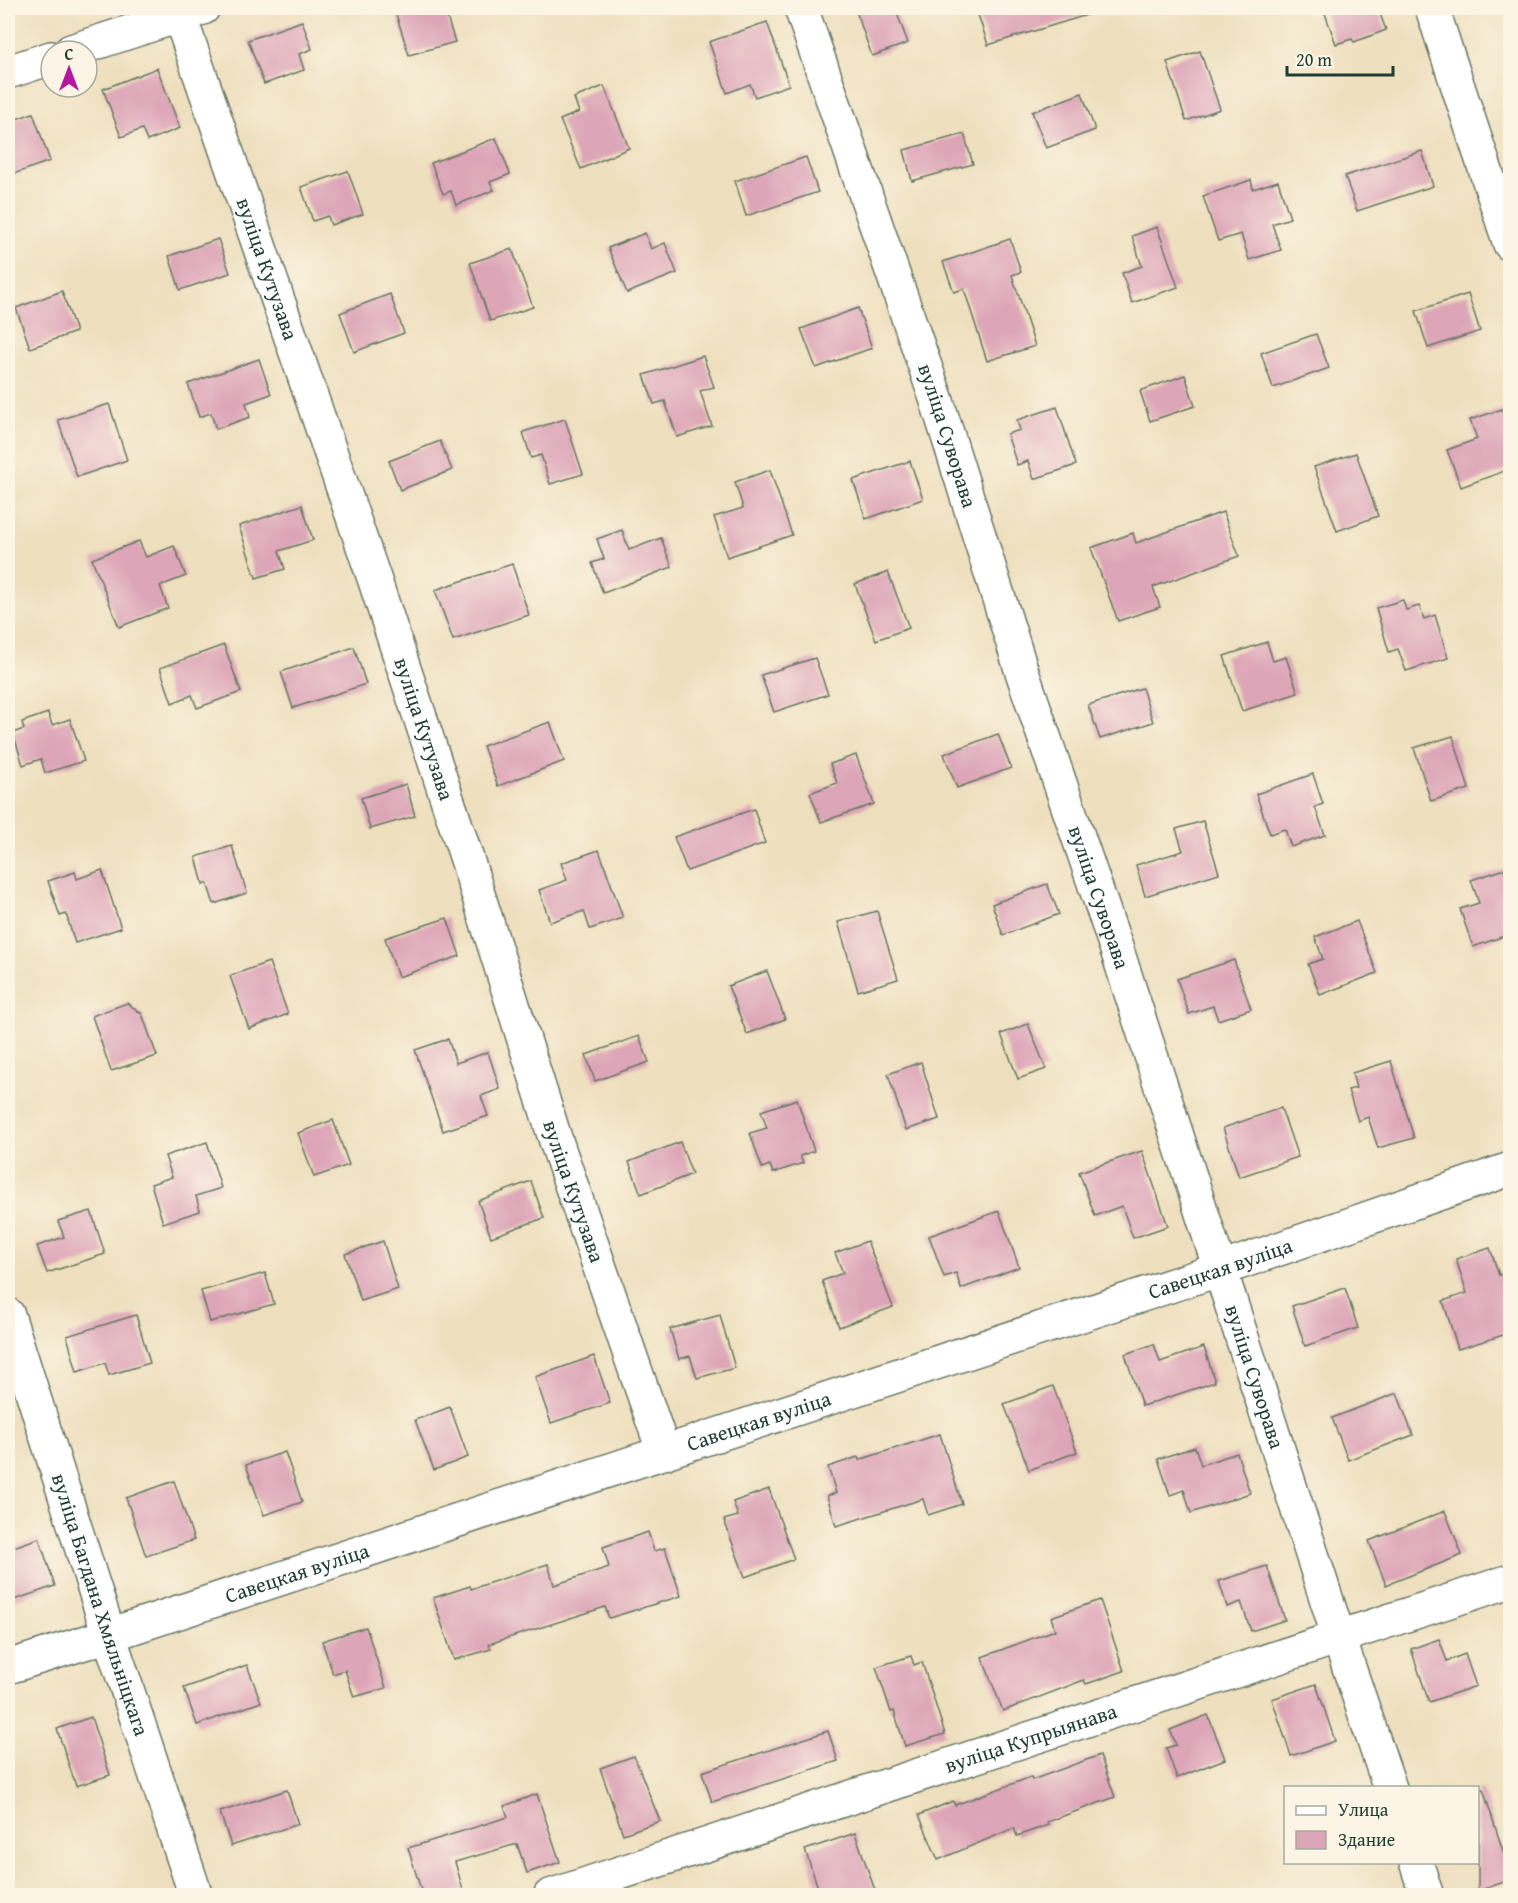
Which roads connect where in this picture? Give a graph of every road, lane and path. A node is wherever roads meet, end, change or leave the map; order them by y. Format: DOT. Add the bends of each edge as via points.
graph roads {
  1 [pos="801,8"];
  2 [pos="1432,8"];
  3 [pos="187,10"];
  4 [pos="99,41"];
  5 [pos="39,62"];
  6 [pos="8,72"];
  7 [pos="1510,244"];
  8 [pos="1510,1169"];
  9 [pos="1221,1269"];
  10 [pos="8,1315"];
  11 [pos="664,1453"];
  12 [pos="1510,1581"];
  13 [pos="109,1635"];
  14 [pos="1339,1638"];
  15 [pos="8,1667"];
  16 [pos="1389,1786"];
  17 [pos="1416,1864"];
  18 [pos="196,1896"];
  19 [pos="550,1896"];
  20 [pos="1427,1896"];
  1 -- 9 [label="street, вуліца Суворава" via="936,398"];
  2 -- 7 [label="street"];
  3 -- 4 [label="street"];
  3 -- 11 [label="street, вуліца Кутузава" via="555,1138"];
  5 -- 6 [label="street"];
  8 -- 9 [label="street, Савецкая вуліца"];
  9 -- 11 [label="street, Савецкая вуліца"];
  9 -- 14 [label="street, вуліца Суворава"];
  10 -- 13 [label="street, вуліца Багдана Хмяльніцкага"];
  11 -- 13 [label="street, Савецкая вуліца"];
  12 -- 14 [label="street, вуліца Купрыянава"];
  13 -- 15 [label="street, Савецкая вуліца"];
  13 -- 18 [label="street, вуліца Багдана Хмяльніцкага"];
  14 -- 16 [label="street, вуліца Суворава"];
  14 -- 19 [label="street, вуліца Купрыянава"];
  17 -- 20 [label="street"];
}
